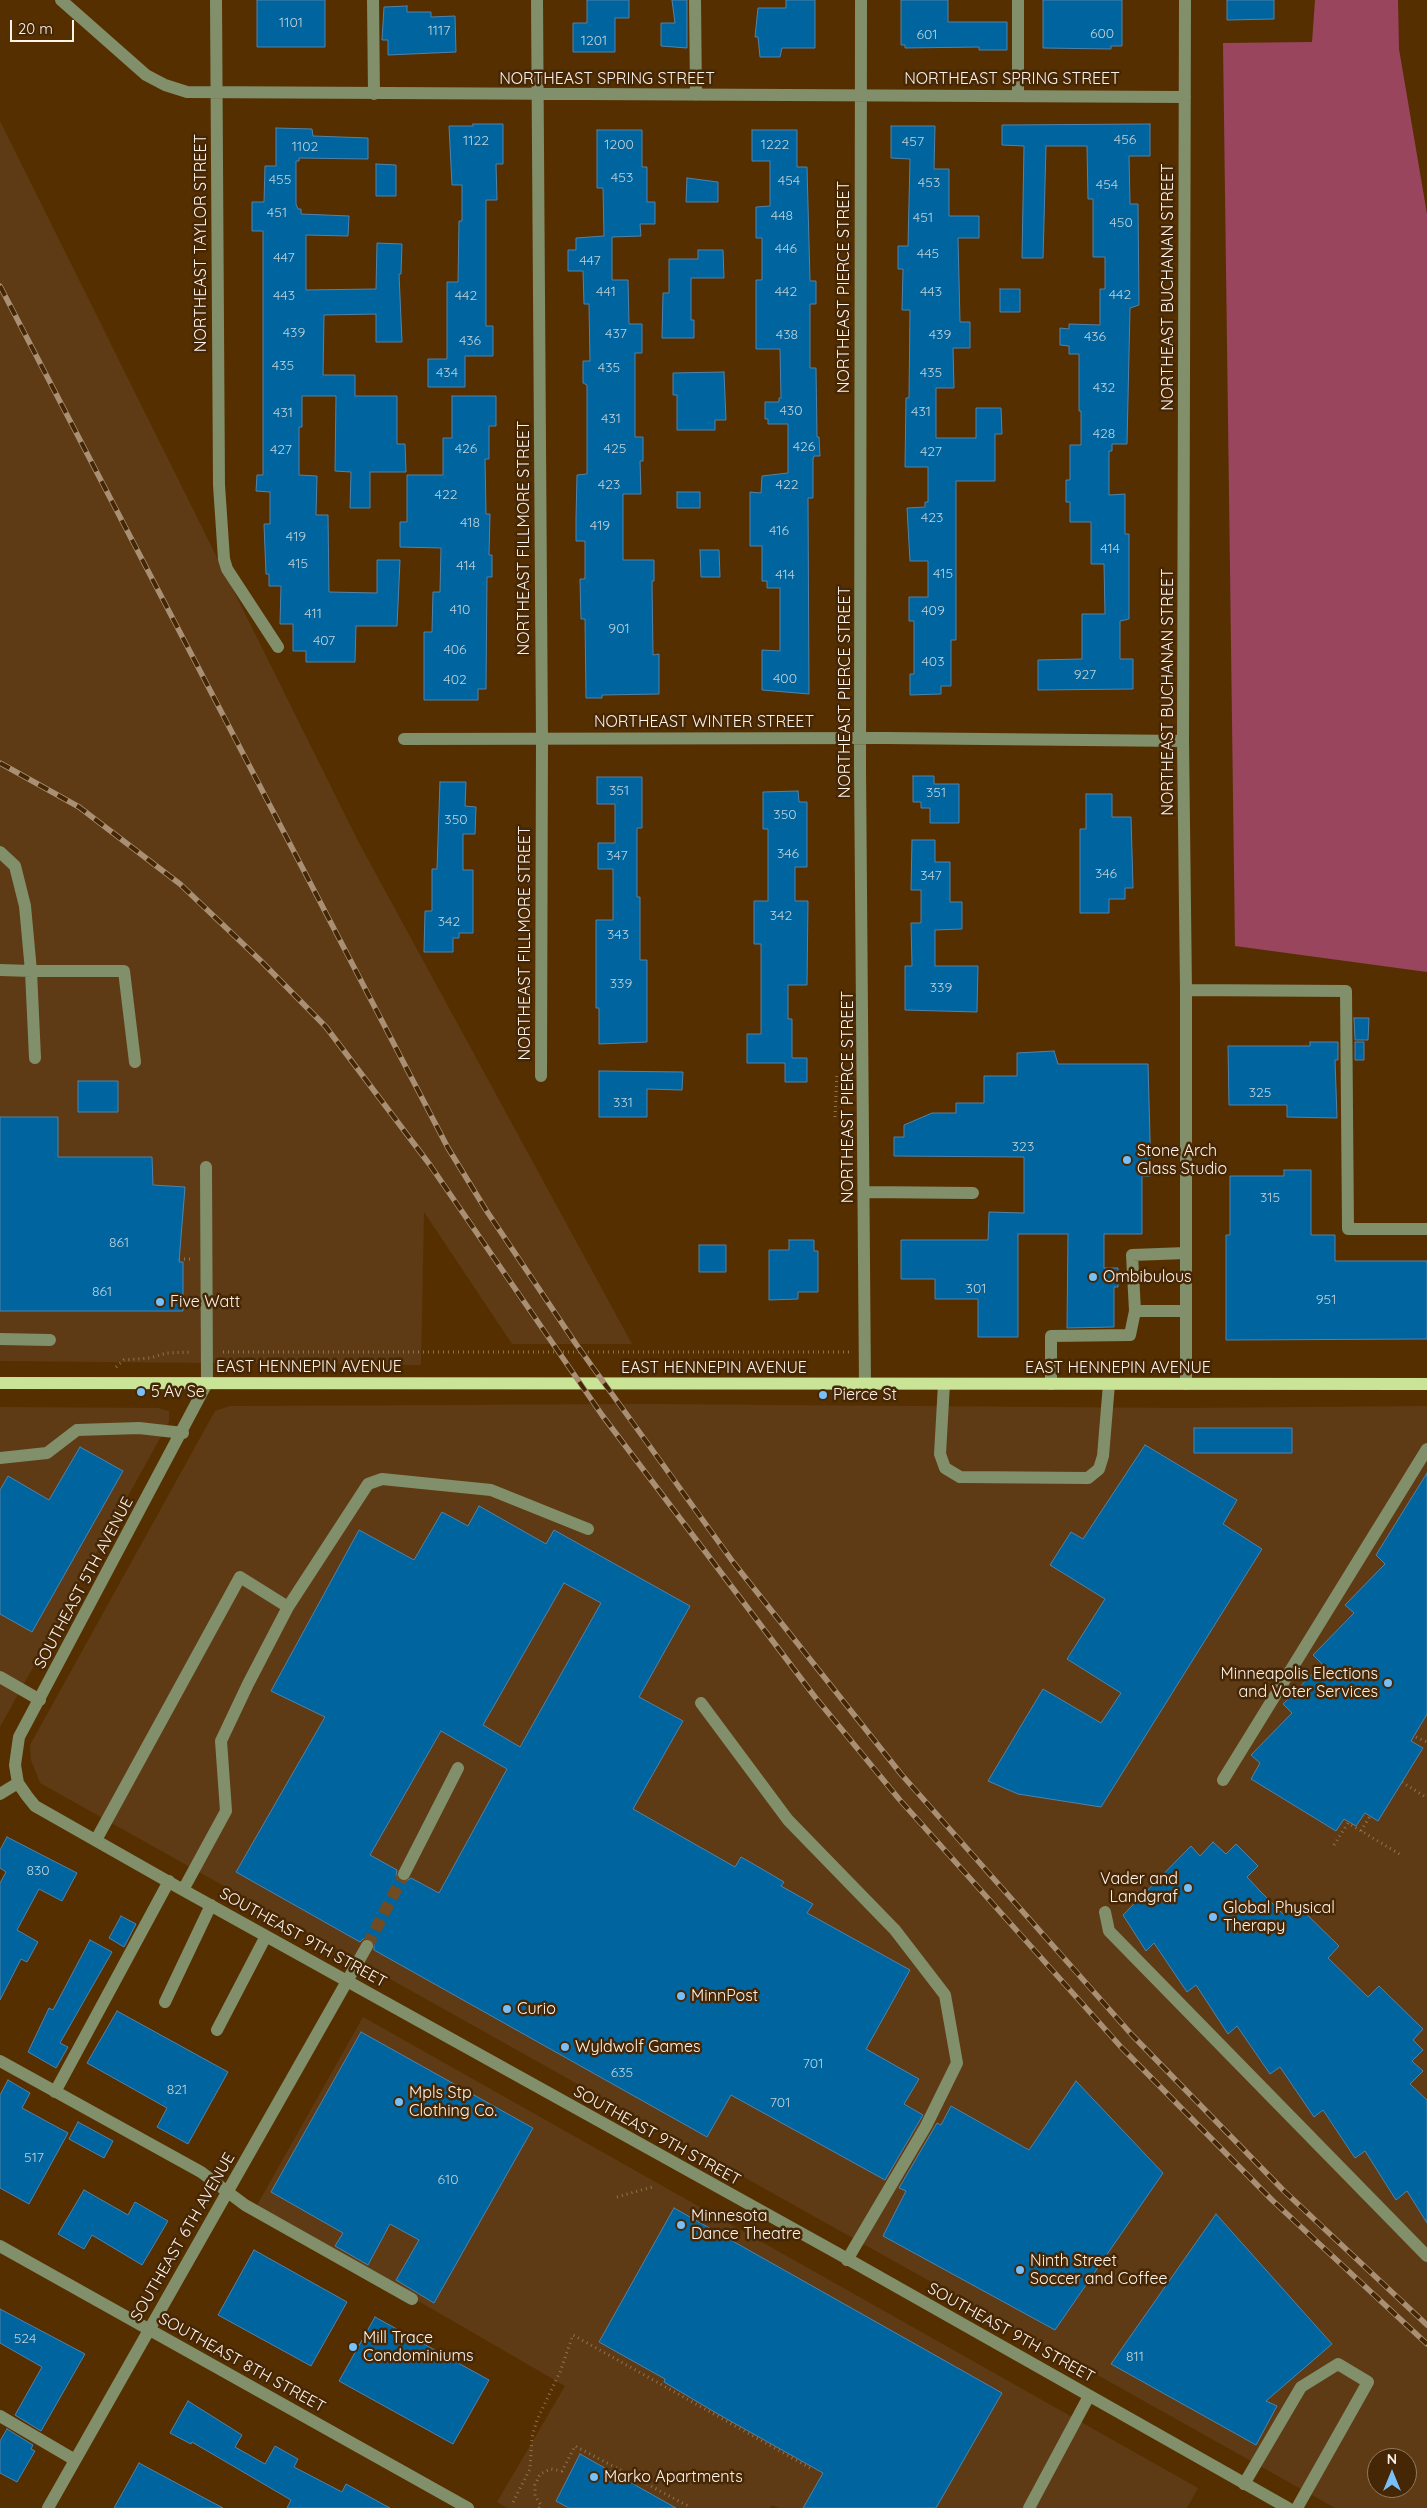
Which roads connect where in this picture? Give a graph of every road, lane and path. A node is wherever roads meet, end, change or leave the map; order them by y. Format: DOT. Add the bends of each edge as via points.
graph roads {
  1 [pos="61,0"];
  2 [pos="216,0"];
  3 [pos="373,0"];
  4 [pos="537,0"];
  5 [pos="695,0"];
  6 [pos="861,0"];
  7 [pos="1018,0"];
  8 [pos="1185,0"];
  9 [pos="216,93"];
  10 [pos="374,94"];
  11 [pos="1018,94"];
  12 [pos="537,95"];
  13 [pos="696,95"];
  14 [pos="861,95"];
  15 [pos="1185,97"];
  16 [pos="278,647"];
  17 [pos="404,739"];
  18 [pos="542,739"];
  19 [pos="861,739"];
  20 [pos="1183,742"];
  21 [pos="0,852"];
  22 [pos="0,970"];
  23 [pos="31,970"];
  24 [pos="1186,990"];
  25 [pos="35,1058"];
  26 [pos="135,1062"];
  27 [pos="837,1072"];
  28 [pos="541,1076"];
  29 [pos="835,1117"];
  30 [pos="206,1167"];
  31 [pos="865,1192"];
  32 [pos="973,1194"];
  33 [pos="1427,1229"];
  34 [pos="1186,1253"];
  35 [pos="1135,1311"];
  36 [pos="1186,1311"];
  37 [pos="0,1339"];
  38 [pos="50,1340"];
  39 [pos="208,1352"];
  40 [pos="865,1352"];
  41 [pos="166,1353"];
  42 [pos="0,1383"];
  43 [pos="207,1383"];
  44 [pos="865,1384"];
  45 [pos="944,1384"];
  46 [pos="1051,1384"];
  47 [pos="1110,1384"];
  48 [pos="1186,1384"];
  49 [pos="1427,1384"];
  50 [pos="183,1432"];
  51 [pos="1427,1449"];
  52 [pos="0,1458"];
  53 [pos="588,1529"];
  54 [pos="288,1606"];
  55 [pos="0,1677"];
  56 [pos="40,1700"];
  57 [pos="701,1703"];
  58 [pos="1416,1737"];
  59 [pos="1427,1742"];
  60 [pos="458,1768"];
  61 [pos="1223,1780"];
  62 [pos="1402,1782"];
  63 [pos="18,1783"];
  64 [pos="0,1794"];
  65 [pos="1427,1798"];
  66 [pos="1370,1816"];
  67 [pos="1361,1831"];
  68 [pos="96,1840"];
  69 [pos="1334,1845"];
  70 [pos="1401,1854"];
  71 [pos="404,1874"];
  72 [pos="169,1881"];
  73 [pos="183,1890"];
  74 [pos="211,1905"];
  75 [pos="1105,1912"];
  76 [pos="266,1936"];
  77 [pos="367,1946"];
  78 [pos="348,1982"];
  79 [pos="165,2002"];
  80 [pos="218,2030"];
  81 [pos="0,2061"];
  82 [pos="55,2092"];
  83 [pos="652,2187"];
  84 [pos="228,2192"];
  85 [pos="616,2197"];
  86 [pos="0,2246"];
  87 [pos="1427,2256"];
  88 [pos="847,2260"];
  89 [pos="412,2299"];
  90 [pos="149,2329"];
  91 [pos="1089,2396"];
  92 [pos="0,2416"];
  93 [pos="75,2460"];
  94 [pos="810,2468"];
  95 [pos="1244,2484"];
  96 [pos="513,2502"];
  97 [pos="690,2507"];
  98 [pos="48,2508"];
  99 [pos="468,2508"];
  100 [pos="540,2508"];
  101 [pos="1028,2508"];
  102 [pos="1288,2508"];
  103 [pos="1297,2508"];
  1 -- 9 [label="street, NORTHEAST SPRING STREET" via="146,75 165,86"];
  2 -- 9 [label="street, NORTHEAST TAYLOR STREET"];
  3 -- 10 [label="street"];
  4 -- 12 [label="street, NORTHEAST FILLMORE STREET"];
  5 -- 13 [label="street"];
  6 -- 14 [label="street, NORTHEAST PIERCE STREET"];
  7 -- 11 [label="street"];
  8 -- 15 [label="street, NORTHEAST BUCHANAN STREET"];
  9 -- 10 [label="street, NORTHEAST SPRING STREET"];
  9 -- 16 [label="street, NORTHEAST TAYLOR STREET" via="219,485 224,559 227,569"];
  10 -- 12 [label="street, NORTHEAST SPRING STREET"];
  11 -- 14 [label="street, NORTHEAST SPRING STREET"];
  11 -- 15 [label="street, NORTHEAST SPRING STREET"];
  12 -- 13 [label="street, NORTHEAST SPRING STREET"];
  12 -- 18 [label="street, NORTHEAST FILLMORE STREET"];
  13 -- 14 [label="street, NORTHEAST SPRING STREET"];
  14 -- 19 [label="street, NORTHEAST PIERCE STREET"];
  15 -- 20 [label="street, NORTHEAST BUCHANAN STREET"];
  17 -- 18 [label="street, NORTHEAST WINTER STREET"];
  18 -- 19 [label="street, NORTHEAST WINTER STREET"];
  18 -- 28 [label="street, NORTHEAST FILLMORE STREET"];
  19 -- 20 [label="street, NORTHEAST WINTER STREET"];
  19 -- 31 [label="street, NORTHEAST PIERCE STREET"];
  20 -- 24 [label="street, NORTHEAST BUCHANAN STREET"];
  21 -- 23 [label="street" via="15,866 25,906"];
  22 -- 23 [label="street"];
  23 -- 25 [label="street"];
  23 -- 26 [label="street" via="124,971"];
  24 -- 33 [label="street" via="1346,990 1348,1228"];
  24 -- 34 [label="street, NORTHEAST BUCHANAN STREET"];
  27 -- 29 [label="path"];
  30 -- 39 [label="street"];
  31 -- 32 [label="street"];
  31 -- 40 [label="street, NORTHEAST PIERCE STREET"];
  34 -- 35 [label="street" via="1132,1255"];
  34 -- 36 [label="street, NORTHEAST BUCHANAN STREET"];
  35 -- 36 [label="street"];
  35 -- 46 [label="street" via="1130,1335 1051,1336"];
  36 -- 48 [label="street, NORTHEAST BUCHANAN STREET"];
  37 -- 38 [label="street"];
  39 -- 40 [label="path"];
  39 -- 41 [label="path"];
  39 -- 43 [label="street"];
  40 -- 44 [label="street, NORTHEAST PIERCE STREET"];
  42 -- 43 [label="main road, EAST HENNEPIN AVENUE"];
  43 -- 44 [label="main road, EAST HENNEPIN AVENUE"];
  43 -- 50 [label="street, SOUTHEAST 5TH AVENUE"];
  44 -- 45 [label="main road, EAST HENNEPIN AVENUE"];
  45 -- 46 [label="main road, EAST HENNEPIN AVENUE"];
  45 -- 47 [label="street" via="940,1454 945,1468 960,1477 1068,1478 1088,1478 1098,1469 1103,1456"];
  46 -- 47 [label="main road, EAST HENNEPIN AVENUE"];
  47 -- 48 [label="main road, EAST HENNEPIN AVENUE"];
  48 -- 49 [label="main road, EAST HENNEPIN AVENUE"];
  50 -- 52 [label="street" via="139,1428 77,1430 47,1453"];
  50 -- 56 [label="street, SOUTHEAST 5TH AVENUE"];
  51 -- 61 [label="street"];
  53 -- 54 [label="street" via="491,1490 382,1479 368,1484"];
  54 -- 68 [label="street" via="240,1577"];
  54 -- 73 [label="street" via="221,1741 226,1811"];
  55 -- 56 [label="street"];
  56 -- 63 [label="street, SOUTHEAST 5TH AVENUE" via="19,1737 15,1765"];
  57 -- 88 [label="street" via="788,1820 895,1930 945,1995 956,2063 926,2126"];
  58 -- 59 [label="path"];
  60 -- 71 [label="street"];
  62 -- 65 [label="path"];
  63 -- 64 [label="street"];
  63 -- 68 [label="street, SOUTHEAST 9TH STREET" via="35,1806"];
  66 -- 67 [label="path"];
  67 -- 69 [label="path" via="1348,1823"];
  67 -- 70 [label="path"];
  68 -- 72 [label="street, SOUTHEAST 9TH STREET"];
  72 -- 73 [label="street, SOUTHEAST 9TH STREET"];
  72 -- 82 [label="street"];
  73 -- 74 [label="street, SOUTHEAST 9TH STREET"];
  74 -- 76 [label="street, SOUTHEAST 9TH STREET"];
  74 -- 79 [label="street"];
  75 -- 87 [label="street" via="1109,1931"];
  76 -- 78 [label="street, SOUTHEAST 9TH STREET"];
  76 -- 80 [label="street"];
  77 -- 78 [label="street, SOUTHEAST 6TH AVENUE"];
  78 -- 84 [label="street, SOUTHEAST 6TH AVENUE"];
  78 -- 88 [label="street, SOUTHEAST 9TH STREET"];
  81 -- 82 [label="street"];
  82 -- 84 [label="street" via="201,2172"];
  83 -- 85 [label="path"];
  84 -- 89 [label="street" via="245,2205"];
  84 -- 90 [label="street, SOUTHEAST 6TH AVENUE"];
  86 -- 90 [label="street, SOUTHEAST 8TH STREET"];
  88 -- 91 [label="street, SOUTHEAST 9TH STREET"];
  90 -- 93 [label="street, SOUTHEAST 6TH AVENUE"];
  90 -- 99 [label="street, SOUTHEAST 8TH STREET"];
  91 -- 95 [label="street, SOUTHEAST 9TH STREET"];
  91 -- 101 [label="street"];
  92 -- 93 [label="street"];
  93 -- 98 [label="street, SOUTHEAST 6TH AVENUE"];
  94 -- 96 [label="path" via="573,2335 537,2420 532,2437 530,2470"];
  95 -- 102 [label="street, SOUTHEAST 9TH STREET"];
  95 -- 103 [label="street" via="1301,2386 1338,2364 1368,2382"];
  97 -- 100 [label="path" via="575,2446 562,2470 540,2474 535,2485"];
}
